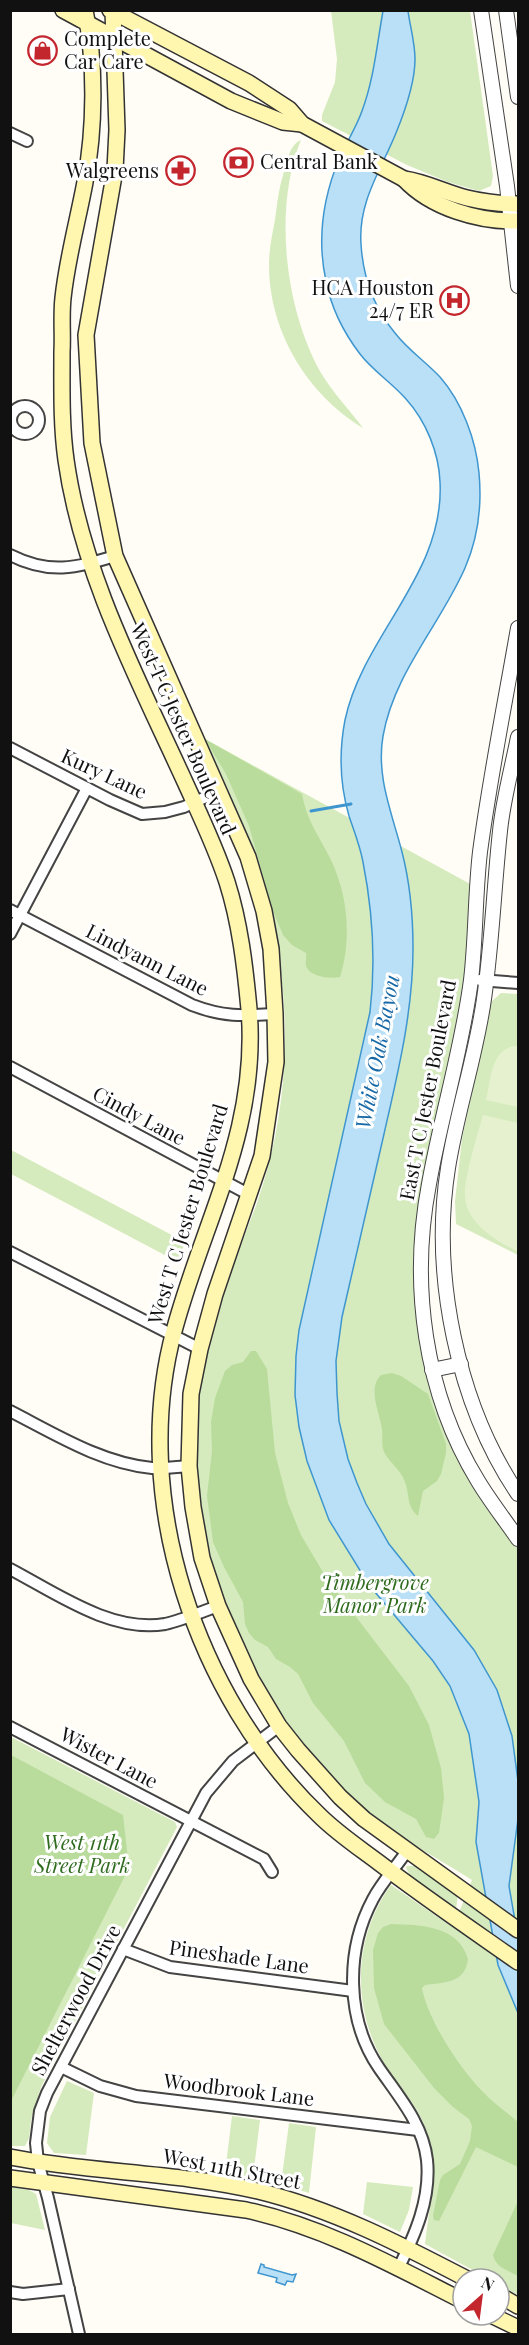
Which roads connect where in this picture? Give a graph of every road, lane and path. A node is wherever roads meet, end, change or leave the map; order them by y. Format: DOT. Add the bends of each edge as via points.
graph roads {
  1 [pos="63,10"];
  2 [pos="481,10"];
  3 [pos="506,10"];
  4 [pos="112,11"];
  5 [pos="86,17"];
  6 [pos="114,39"];
  7 [pos="512,53"];
  8 [pos="487,57"];
  9 [pos="519,97"];
  10 [pos="302,124"];
  11 [pos="10,133"];
  12 [pos="27,141"];
  13 [pos="402,177"];
  14 [pos="86,178"];
  15 [pos="113,181"];
  16 [pos="514,204"];
  17 [pos="514,221"];
  18 [pos="519,286"];
  19 [pos="62,379"];
  20 [pos="87,382"];
  21 [pos="10,555"];
  22 [pos="115,556"];
  23 [pos="91,563"];
  24 [pos="519,628"];
  25 [pos="519,737"];
  26 [pos="10,748"];
  27 [pos="490,788"];
  28 [pos="87,789"];
  29 [pos="219,791"];
  30 [pos="507,792"];
  31 [pos="194,803"];
  32 [pos="16,913"];
  33 [pos="10,934"];
  34 [pos="471,979"];
  35 [pos="487,980"];
  36 [pos="519,983"];
  37 [pos="275,1014"];
  38 [pos="250,1016"];
  39 [pos="10,1067"];
  40 [pos="225,1182"];
  41 [pos="250,1195"];
  42 [pos="10,1252"];
  43 [pos="172,1336"];
  44 [pos="200,1349"];
  45 [pos="461,1364"];
  46 [pos="432,1370"];
  47 [pos="10,1411"];
  48 [pos="189,1466"];
  49 [pos="161,1468"];
  50 [pos="519,1494"];
  51 [pos="519,1539"];
  52 [pos="10,1569"];
  53 [pos="218,1606"];
  54 [pos="192,1615"];
  55 [pos="279,1726"];
  56 [pos="10,1727"];
  57 [pos="257,1743"];
  58 [pos="191,1821"];
  59 [pos="407,1851"];
  60 [pos="272,1872"];
  61 [pos="392,1873"];
  62 [pos="519,1930"];
  63 [pos="123,1949"];
  64 [pos="519,1962"];
  65 [pos="353,1991"];
  66 [pos="61,2067"];
  67 [pos="418,2130"];
  68 [pos="10,2157"];
  69 [pos="38,2162"];
  70 [pos="10,2178"];
  71 [pos="44,2183"];
  72 [pos="227,2185"];
  73 [pos="226,2207"];
  74 [pos="408,2250"];
  75 [pos="398,2269"];
  76 [pos="451,2271"];
  77 [pos="69,2289"];
  78 [pos="10,2292"];
  79 [pos="451,2295"];
  80 [pos="79,2334"];
  1 -- 5 [label="main road"];
  2 -- 8 [label="street"];
  3 -- 7 [label="street"];
  4 -- 6 [label="main road, West T C Jester Boulevard"];
  4 -- 10 [label="main road" via="249,84 289,109"];
  5 -- 6 [label="main road"];
  5 -- 14 [label="main road, West T C Jester Boulevard" via="93,113"];
  6 -- 10 [label="main road" via="231,101 283,122"];
  6 -- 15 [label="main road, West T C Jester Boulevard" via="117,130"];
  7 -- 8 [label="street"];
  7 -- 9 [label="street"];
  8 -- 16 [label="street"];
  10 -- 13 [label="main road"];
  11 -- 12 [label="street"];
  13 -- 16 [label="main road" via="467,198"];
  13 -- 17 [label="main road" via="415,191 435,202 466,214"];
  14 -- 15 [label="main road"];
  14 -- 19 [label="main road, West T C Jester Boulevard" via="63,299"];
  15 -- 20 [label="main road, West T C Jester Boulevard" via="86,335"];
  16 -- 17 [label="street"];
  17 -- 18 [label="street"];
  19 -- 20 [label="main road"];
  19 -- 23 [label="main road, West T C Jester Boulevard" via="66,463"];
  20 -- 22 [label="main road, West T C Jester Boulevard" via="92,443"];
  21 -- 23 [label="street" via="43,568"];
  22 -- 23 [label="street"];
  22 -- 29 [label="main road, West T C Jester Boulevard"];
  23 -- 31 [label="main road, West T C Jester Boulevard" via="112,622"];
  24 -- 27 [label="street, East T C Jester Boulevard"];
  25 -- 30 [label="street, East T C Jester Boulevard"];
  26 -- 28 [label="street, Kury Lane"];
  27 -- 30 [label="street"];
  27 -- 34 [label="street, East T C Jester Boulevard" via="480,852"];
  28 -- 31 [label="street, Kury Lane" via="142,814"];
  28 -- 32 [label="street"];
  29 -- 31 [label="street, Kury Lane"];
  29 -- 37 [label="main road, West T C Jester Boulevard" via="248,858 264,911"];
  30 -- 35 [label="street, East T C Jester Boulevard" via="500,828"];
  31 -- 38 [label="main road, West T C Jester Boulevard" via="235,911"];
  32 -- 33 [label="street"];
  32 -- 38 [label="street, Lindyann Lane" via="192,1005 228,1016"];
  34 -- 35 [label="street"];
  34 -- 46 [label="street, East T C Jester Boulevard" via="424,1212 420,1304"];
  35 -- 36 [label="street"];
  35 -- 45 [label="street, East T C Jester Boulevard" via="444,1197 448,1302"];
  37 -- 38 [label="street, Lindyann Lane"];
  37 -- 41 [label="main road, West T C Jester Boulevard" via="275,1072 262,1156"];
  38 -- 40 [label="main road, West T C Jester Boulevard" via="245,1107"];
  39 -- 40 [label="street, Cindy Lane"];
  40 -- 41 [label="street, Cindy Lane"];
  40 -- 43 [label="main road, West T C Jester Boulevard"];
  41 -- 44 [label="main road, West T C Jester Boulevard"];
  42 -- 43 [label="street"];
  43 -- 44 [label="street"];
  43 -- 49 [label="main road, West T C Jester Boulevard" via="160,1421"];
  44 -- 48 [label="main road, West T C Jester Boulevard" via="191,1394"];
  45 -- 46 [label="street"];
  45 -- 50 [label="street, East T C Jester Boulevard" via="475,1411"];
  46 -- 51 [label="street, East T C Jester Boulevard" via="446,1417 477,1480"];
  47 -- 49 [label="street" via="76,1445 123,1463"];
  48 -- 49 [label="street"];
  48 -- 53 [label="main road, West T C Jester Boulevard" via="202,1558"];
  49 -- 54 [label="main road, West T C Jester Boulevard" via="174,1560"];
  52 -- 54 [label="street" via="114,1621 157,1625"];
  53 -- 54 [label="street"];
  53 -- 55 [label="main road, West T C Jester Boulevard" via="251,1679"];
  54 -- 57 [label="main road, West T C Jester Boulevard" via="219,1678"];
  55 -- 57 [label="street, Shelterwood Drive"];
  55 -- 59 [label="main road, West T C Jester Boulevard" via="340,1797"];
  56 -- 58 [label="street, Wister Lane"];
  57 -- 58 [label="street, Shelterwood Drive" via="220,1775"];
  57 -- 61 [label="main road, West T C Jester Boulevard" via="315,1811"];
  58 -- 60 [label="street, Wister Lane" via="264,1859"];
  58 -- 63 [label="street, Shelterwood Drive"];
  59 -- 61 [label="street"];
  59 -- 62 [label="main road, West T C Jester Boulevard"];
  61 -- 64 [label="main road, West T C Jester Boulevard"];
  61 -- 65 [label="street" via="374,1898 358,1935"];
  63 -- 65 [label="street, Pineshade Lane" via="170,1967"];
  63 -- 66 [label="street, Shelterwood Drive"];
  65 -- 67 [label="street" via="366,2046"];
  66 -- 67 [label="street, Woodbrook Lane" via="100,2086 136,2096"];
  66 -- 69 [label="street, Shelterwood Drive" via="40,2111"];
  67 -- 74 [label="street" via="427,2160 427,2183 421,2216"];
  68 -- 69 [label="main road, West 11th Street"];
  69 -- 71 [label="street, Shelterwood Drive"];
  69 -- 72 [label="main road, West 11th Street"];
  70 -- 71 [label="main road, West 11th Street"];
  71 -- 73 [label="main road, West 11th Street"];
  71 -- 77 [label="street, Shelterwood Drive"];
  72 -- 73 [label="main road"];
  72 -- 74 [label="main road, West 11th Street" via="316,2207"];
  73 -- 75 [label="main road, West 11th Street" via="279,2217 318,2230"];
  74 -- 75 [label="street"];
  74 -- 76 [label="main road, West 11th Street"];
  75 -- 79 [label="main road, West 11th Street"];
  77 -- 78 [label="street"];
  77 -- 80 [label="street, Shelterwood Drive"];
}
